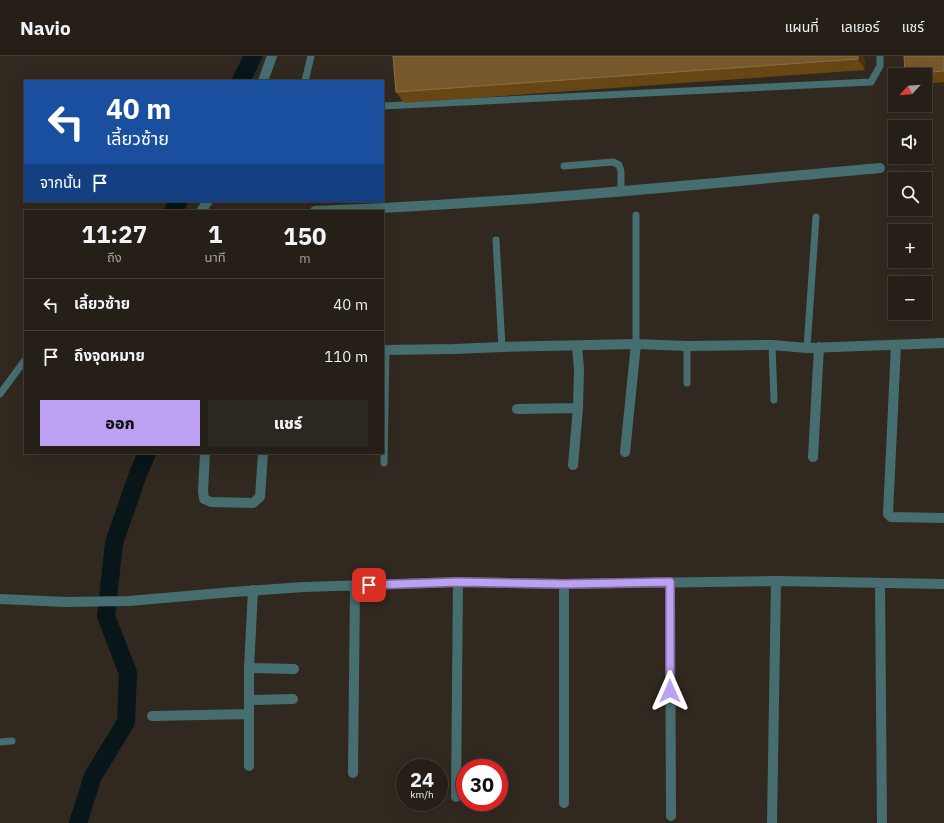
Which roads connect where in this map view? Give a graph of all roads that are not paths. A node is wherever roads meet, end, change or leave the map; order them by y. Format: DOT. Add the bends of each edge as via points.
graph roads {
  1 [pos="272,56"];
  2 [pos="311,56"];
  3 [pos="880,56"];
  4 [pos="263,80"];
  5 [pos="305,80"];
  6 [pos="384,106"];
  7 [pos="564,166"];
  8 [pos="880,168"];
  9 [pos="621,191"];
  10 [pos="340,210"];
  11 [pos="636,215"];
  12 [pos="816,217"];
  13 [pos="496,240"];
  14 [pos="944,343"];
  15 [pos="636,344"];
  16 [pos="772,345"];
  17 [pos="896,345"];
  18 [pos="577,346"];
  19 [pos="687,346"];
  20 [pos="502,347"];
  21 [pos="819,347"];
  22 [pos="807,348"];
  23 [pos="384,350"];
  24 [pos="24,361"];
  25 [pos="687,383"];
  26 [pos="0,394"];
  27 [pos="774,400"];
  28 [pos="578,408"];
  29 [pos="517,409"];
  30 [pos="625,452"];
  31 [pos="205,454"];
  32 [pos="263,454"];
  33 [pos="813,457"];
  34 [pos="384,463"];
  35 [pos="573,465"];
  36 [pos="944,518"];
  37 [pos="776,581"];
  38 [pos="458,582"];
  39 [pos="670,582"];
  40 [pos="564,584"];
  41 [pos="880,584"];
  42 [pos="944,584"];
  43 [pos="355,585"];
  44 [pos="253,590"];
  45 [pos="0,599"];
  46 [pos="249,668"];
  47 [pos="294,669"];
  48 [pos="293,699"];
  49 [pos="250,700"];
  50 [pos="250,714"];
  51 [pos="152,716"];
  52 [pos="12,741"];
  53 [pos="0,742"];
  54 [pos="456,759"];
  55 [pos="249,766"];
  56 [pos="352,773"];
  57 [pos="564,803"];
  58 [pos="671,816"];
  59 [pos="772,823"];
  60 [pos="882,823"];
  1 -- 4 [label="street"];
  2 -- 5 [label="lane"];
  3 -- 6 [label="lane" via="880,66 872,82"];
  7 -- 9 [label="lane" via="613,162 619,165 621,171"];
  8 -- 9 [label="street"];
  9 -- 10 [label="street"];
  11 -- 15 [label="lane"];
  12 -- 22 [label="lane"];
  13 -- 20 [label="lane"];
  14 -- 17 [label="street"];
  15 -- 18 [label="street"];
  15 -- 19 [label="street"];
  15 -- 30 [label="street"];
  16 -- 19 [label="street"];
  16 -- 22 [label="street"];
  16 -- 27 [label="lane"];
  17 -- 21 [label="street"];
  17 -- 36 [label="street" via="888,514 892,517"];
  18 -- 20 [label="street"];
  18 -- 28 [label="street"];
  19 -- 25 [label="lane"];
  20 -- 23 [label="street"];
  21 -- 22 [label="street"];
  21 -- 33 [label="street"];
  23 -- 34 [label="lane"];
  24 -- 26 [label="lane"];
  28 -- 29 [label="street"];
  28 -- 35 [label="street"];
  31 -- 32 [label="street" via="204,499 211,502 252,503 260,497"];
  37 -- 39 [label="street"];
  37 -- 41 [label="street"];
  37 -- 59 [label="street"];
  38 -- 40 [label="street"];
  38 -- 43 [label="street"];
  38 -- 54 [label="street"];
  39 -- 40 [label="street"];
  39 -- 58 [label="street"];
  40 -- 57 [label="street"];
  41 -- 42 [label="street"];
  41 -- 60 [label="street"];
  43 -- 44 [label="street"];
  43 -- 56 [label="street"];
  44 -- 45 [label="street" via="129,601"];
  44 -- 46 [label="street"];
  46 -- 47 [label="street"];
  46 -- 49 [label="street"];
  48 -- 49 [label="street"];
  49 -- 50 [label="street"];
  50 -- 51 [label="street"];
  50 -- 55 [label="street"];
  52 -- 53 [label="lane"];
}
